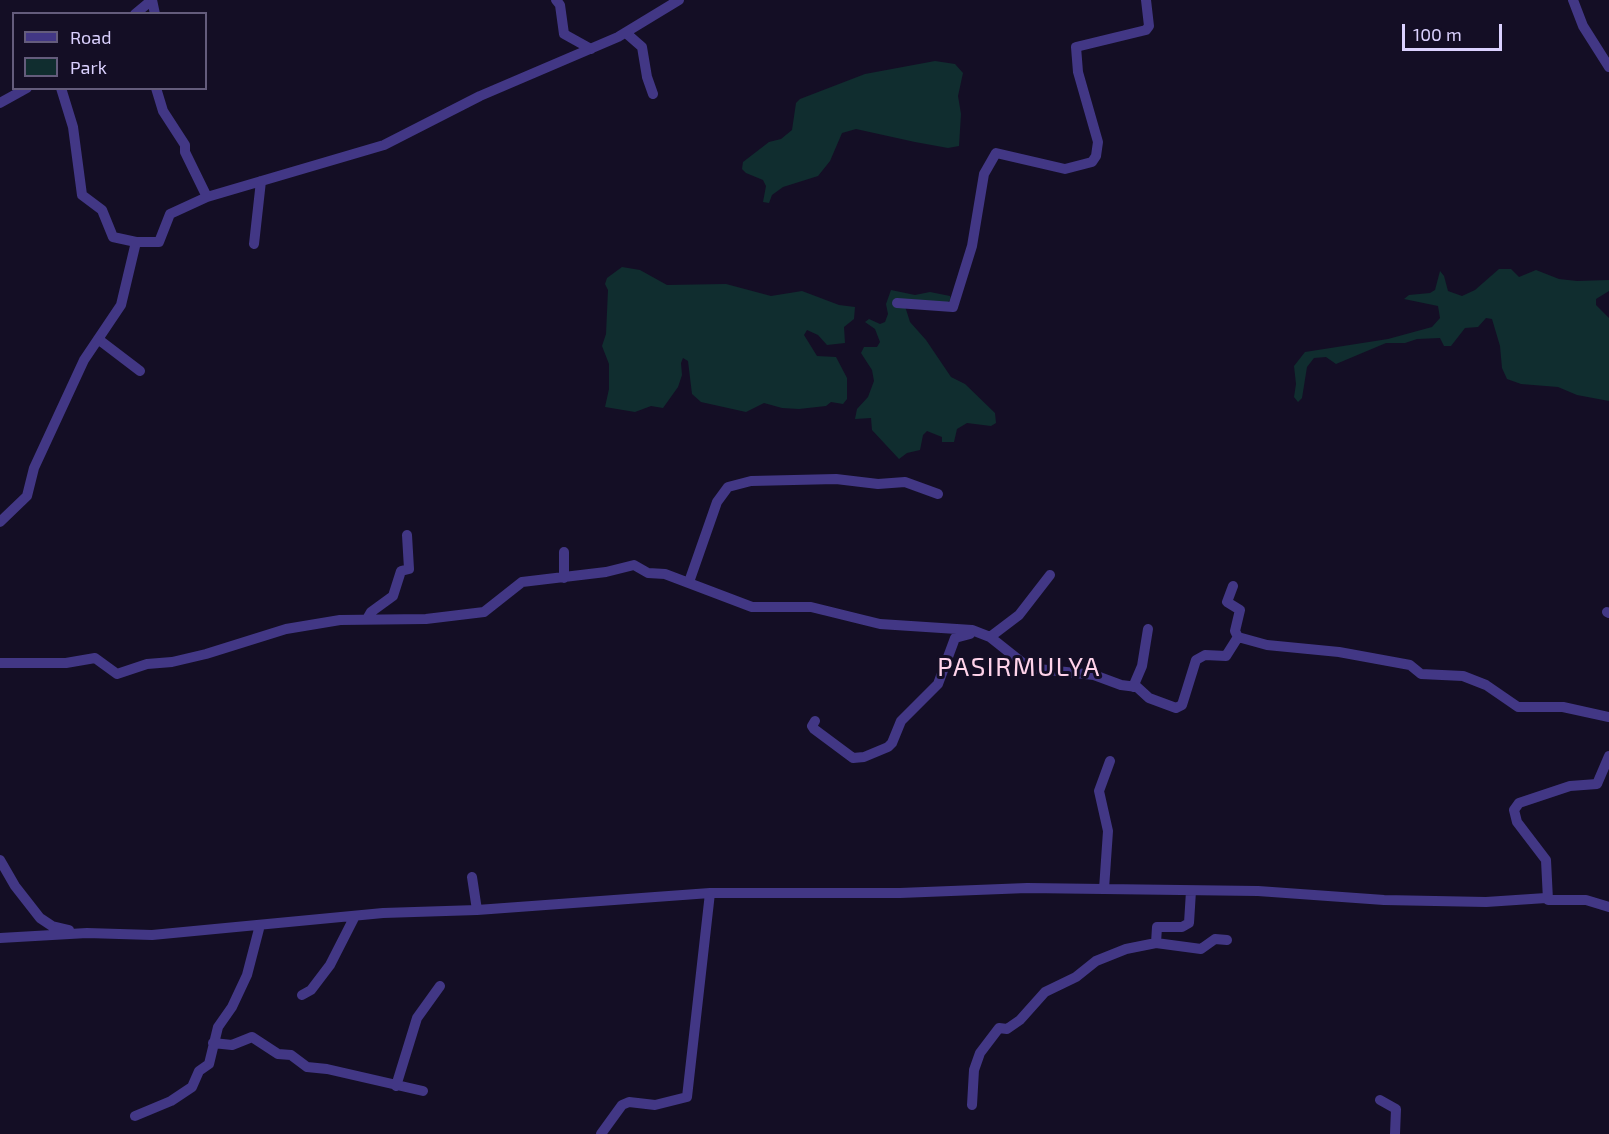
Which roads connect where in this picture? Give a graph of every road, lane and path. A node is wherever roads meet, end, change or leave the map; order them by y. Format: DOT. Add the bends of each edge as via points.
graph roads {
  1 [pos="152,0"];
  2 [pos="556,0"];
  3 [pos="679,0"];
  4 [pos="1146,0"];
  5 [pos="1573,0"];
  6 [pos="137,12"];
  7 [pos="626,33"];
  8 [pos="591,49"];
  9 [pos="1609,67"];
  10 [pos="23,90"];
  11 [pos="62,90"];
  12 [pos="157,90"];
  13 [pos="653,94"];
  14 [pos="0,103"];
  15 [pos="261,181"];
  16 [pos="207,197"];
  17 [pos="136,242"];
  18 [pos="254,244"];
  19 [pos="897,303"];
  20 [pos="98,339"];
  21 [pos="140,371"];
  22 [pos="938,494"];
  23 [pos="0,522"];
  24 [pos="407,535"];
  25 [pos="564,552"];
  26 [pos="1050,575"];
  27 [pos="564,578"];
  28 [pos="688,582"];
  29 [pos="1233,586"];
  30 [pos="367,619"];
  31 [pos="1148,629"];
  32 [pos="986,635"];
  33 [pos="1238,637"];
  34 [pos="0,663"];
  35 [pos="1133,687"];
  36 [pos="1609,717"];
  37 [pos="815,721"];
  38 [pos="1609,756"];
  39 [pos="1110,761"];
  40 [pos="0,860"];
  41 [pos="472,878"];
  42 [pos="1104,889"];
  43 [pos="1191,891"];
  44 [pos="710,893"];
  45 [pos="1546,898"];
  46 [pos="1609,907"];
  47 [pos="477,910"];
  48 [pos="355,916"];
  49 [pos="260,925"];
  50 [pos="87,933"];
  51 [pos="0,938"];
  52 [pos="1227,940"];
  53 [pos="1155,943"];
  54 [pos="440,986"];
  55 [pos="302,995"];
  56 [pos="213,1043"];
  57 [pos="396,1086"];
  58 [pos="423,1091"];
  59 [pos="1380,1100"];
  60 [pos="972,1105"];
  61 [pos="135,1116"];
  62 [pos="601,1134"];
  63 [pos="1395,1134"];
  1 -- 6 [label="street"];
  2 -- 8 [label="street" via="564,34"];
  3 -- 7 [label="street"];
  4 -- 19 [label="street" via="1146,30 1076,47 1078,72 1098,142 1092,162 1065,170 996,153 984,174 972,246 953,307"];
  5 -- 9 [label="street" via="1583,26"];
  7 -- 8 [label="street"];
  7 -- 13 [label="street" via="642,47"];
  8 -- 15 [label="street" via="480,96 384,145"];
  10 -- 14 [label="street"];
  11 -- 17 [label="street" via="73,128 82,195 102,210 113,237"];
  12 -- 16 [label="street" via="163,111 185,145"];
  15 -- 16 [label="street"];
  15 -- 18 [label="street"];
  16 -- 17 [label="street" via="170,214 159,242"];
  17 -- 20 [label="street" via="120,305"];
  20 -- 21 [label="street"];
  20 -- 23 [label="street" via="52,426 27,495"];
  22 -- 28 [label="street" via="899,482 836,479 752,481 729,487 717,502"];
  24 -- 30 [label="street" via="409,569 401,571 393,596"];
  25 -- 27 [label="street"];
  26 -- 32 [label="street" via="1019,615"];
  27 -- 28 [label="street" via="606,573 634,564 648,573 663,573"];
  27 -- 30 [label="street" via="522,582 484,612 426,619"];
  28 -- 32 [label="street" via="752,608 811,607 880,624 972,630"];
  29 -- 33 [label="street" via="1227,602 1240,610 1235,631"];
  30 -- 34 [label="street" via="286,629 206,654 147,664 117,674 95,658 66,663"];
  31 -- 35 [label="street" via="1142,666"];
  32 -- 35 [label="street" via="1029,668 1078,671"];
  32 -- 37 [label="street" via="955,638 938,684 901,721 888,747 853,758 814,729"];
  33 -- 35 [label="street" via="1226,656 1205,655 1196,660 1179,708 1159,703"];
  33 -- 36 [label="street" via="1267,645 1340,652 1410,665 1421,674 1454,674 1478,681 1518,707 1563,707"];
  38 -- 45 [label="street" via="1597,784 1570,786 1518,804 1514,816 1546,860"];
  39 -- 42 [label="street" via="1099,791 1108,831"];
  40 -- 50 [label="street" via="40,918 63,930"];
  41 -- 47 [label="street"];
  42 -- 43 [label="street"];
  42 -- 44 [label="street"];
  43 -- 45 [label="street" via="1305,893 1384,900 1486,902"];
  43 -- 53 [label="street" via="1189,922 1182,927 1157,927"];
  44 -- 47 [label="street"];
  44 -- 62 [label="street" via="687,1097 655,1105 622,1105"];
  45 -- 46 [label="street" via="1550,902 1586,900"];
  47 -- 48 [label="street"];
  48 -- 49 [label="street"];
  48 -- 55 [label="street" via="330,965 311,990"];
  49 -- 50 [label="street" via="152,935"];
  49 -- 56 [label="street" via="247,975"];
  50 -- 51 [label="street"];
  52 -- 53 [label="street" via="1215,939 1201,949"];
  53 -- 60 [label="street" via="1096,961 1076,977 1045,992 1012,1026 999,1028 976,1060"];
  54 -- 57 [label="street" via="417,1018"];
  56 -- 57 [label="street" via="232,1045 252,1037 307,1067"];
  56 -- 61 [label="street" via="209,1064 199,1071 193,1086 171,1101"];
  57 -- 58 [label="street"];
  59 -- 63 [label="street" via="1396,1109"];
}
